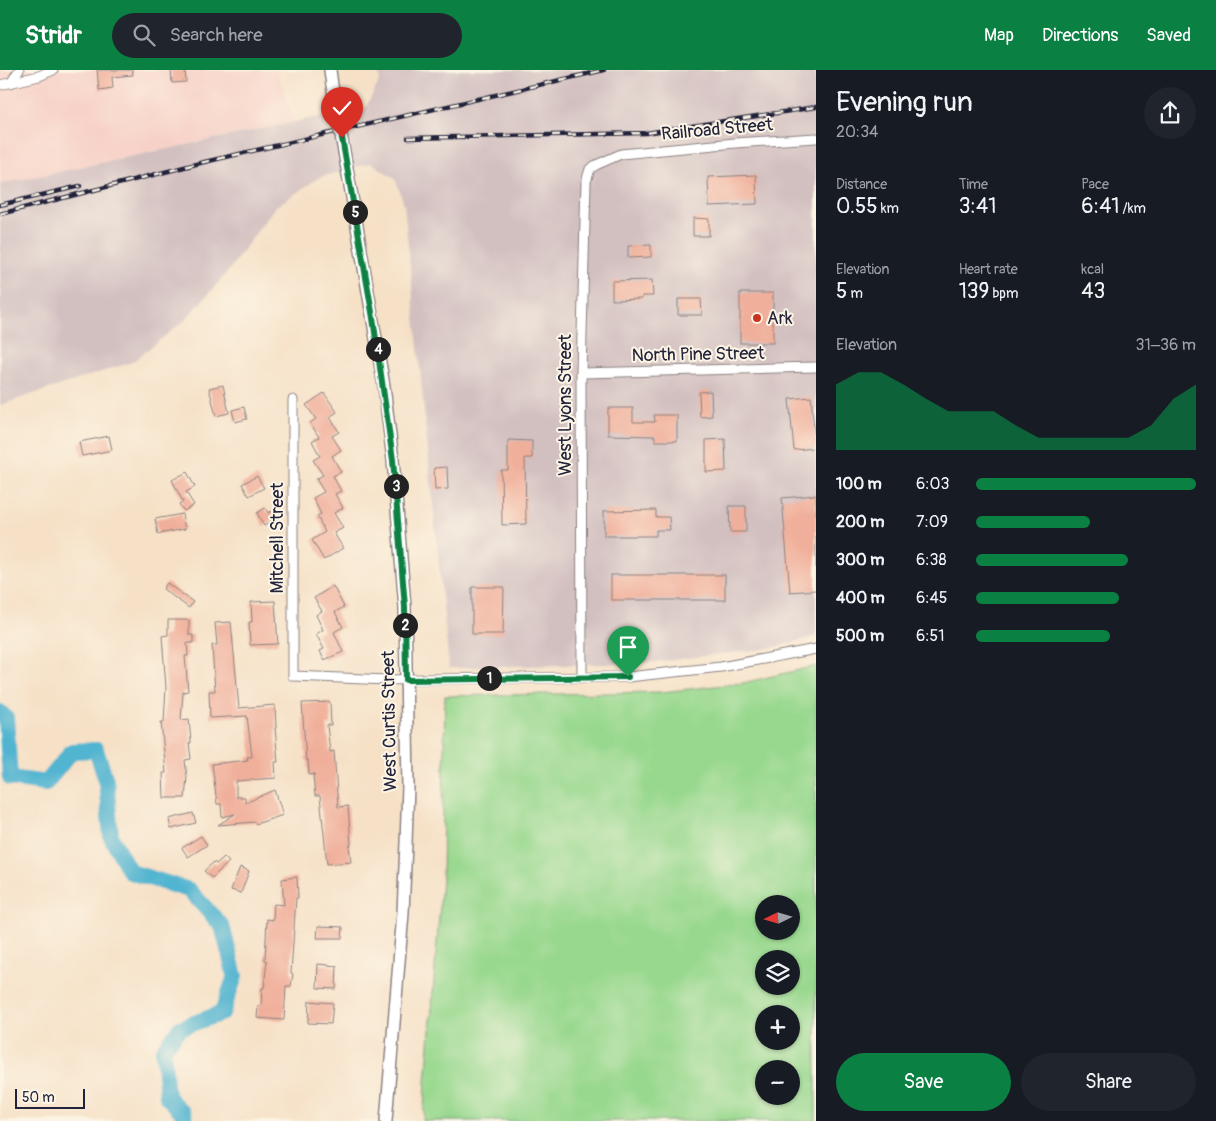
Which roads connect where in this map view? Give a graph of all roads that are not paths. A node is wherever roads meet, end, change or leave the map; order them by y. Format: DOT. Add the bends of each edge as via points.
graph roads {
  1 [pos="19,70"];
  2 [pos="54,70"];
  3 [pos="330,70"];
  4 [pos="11,83"];
  5 [pos="0,85"];
  6 [pos="816,138"];
  7 [pos="621,154"];
  8 [pos="816,367"];
  9 [pos="581,373"];
  10 [pos="293,400"];
  11 [pos="816,649"];
  12 [pos="582,677"];
  13 [pos="406,680"];
  14 [pos="386,1121"];
  1 -- 4 [label="street"];
  2 -- 4 [label="street"];
  3 -- 13 [label="main road, West Curtis Street, bridge" via="382,376 393,460 405,607"];
  4 -- 5 [label="street"];
  6 -- 7 [label="street, Railroad Street"];
  7 -- 9 [label="street, West Lyons Street" via="590,169 586,182"];
  8 -- 9 [label="street, North Pine Street"];
  9 -- 12 [label="street, West Lyons Street"];
  10 -- 13 [label="street, Mitchell Street" via="293,676"];
  11 -- 12 [label="street" via="677,673"];
  12 -- 13 [label="street"];
  13 -- 14 [label="main road, West Curtis Street" via="408,786 403,913"];
}
